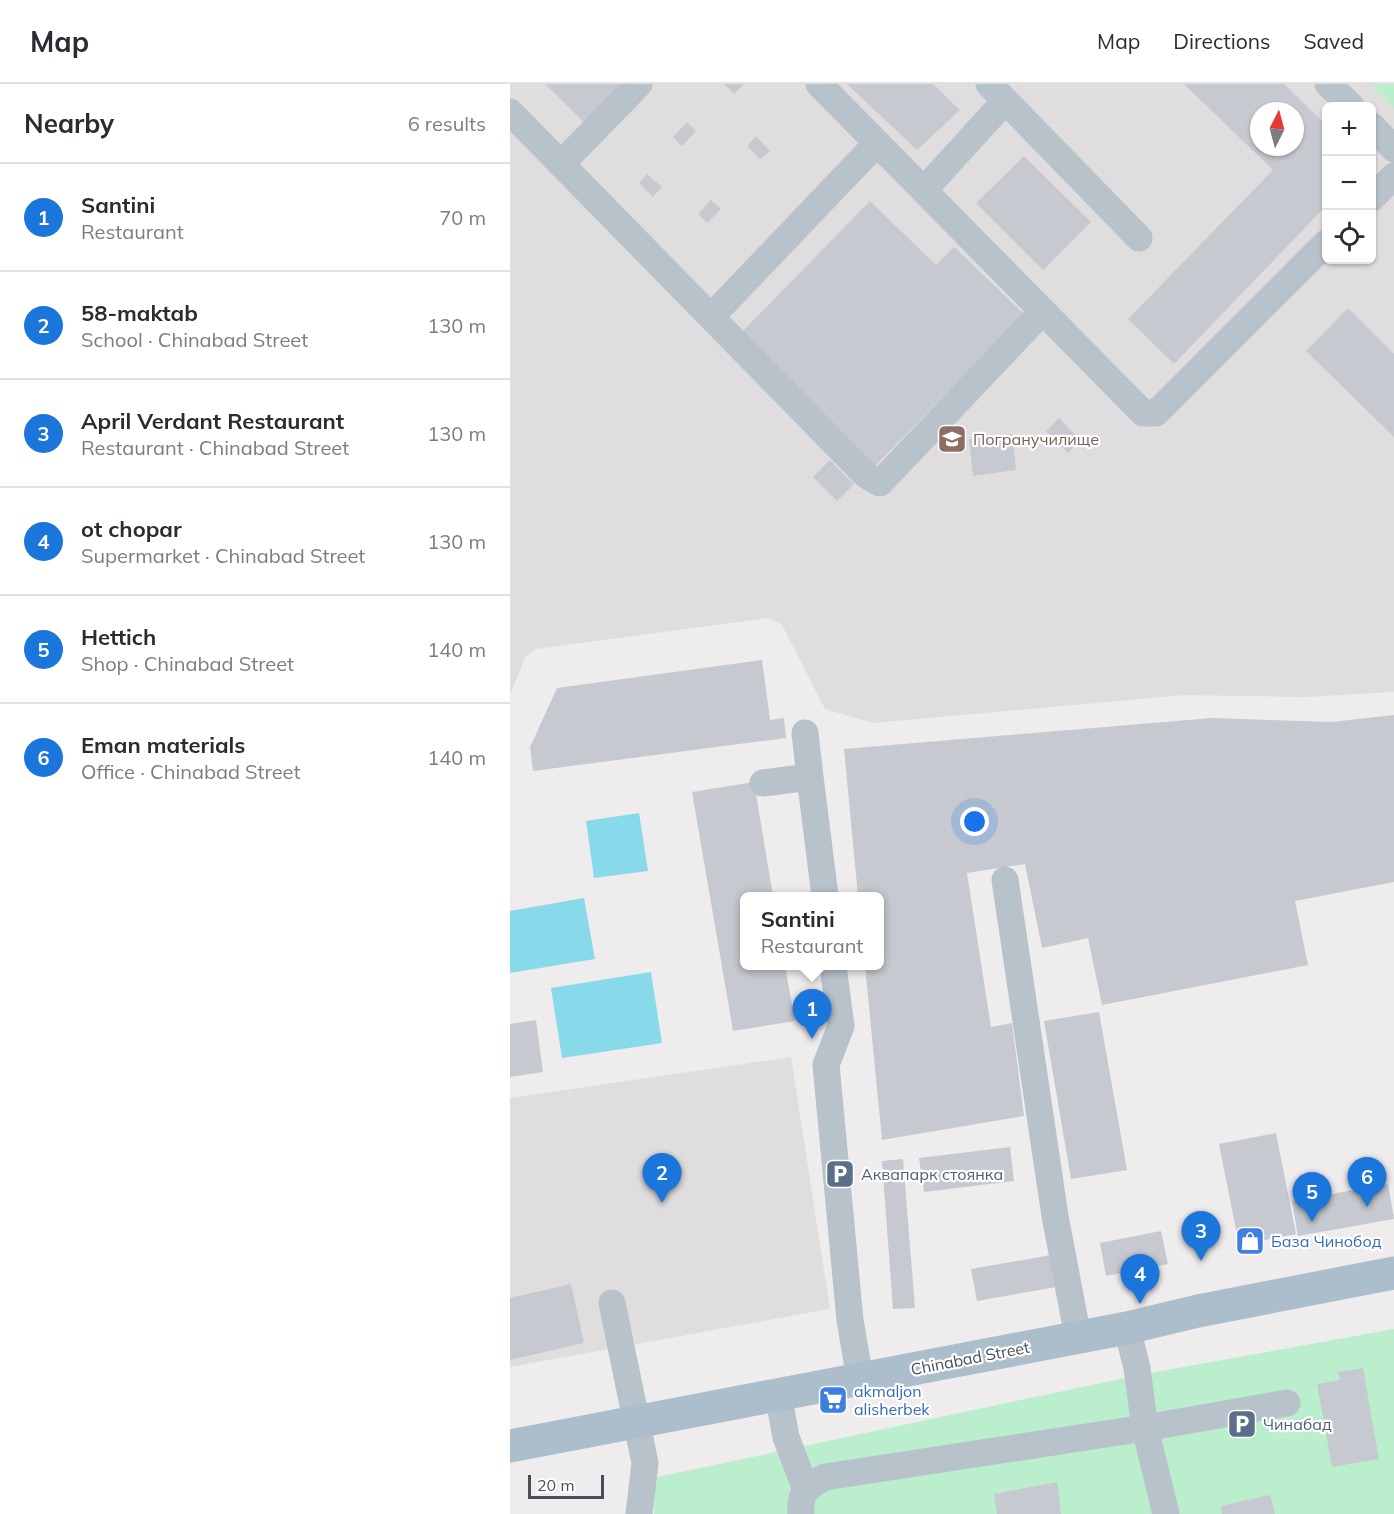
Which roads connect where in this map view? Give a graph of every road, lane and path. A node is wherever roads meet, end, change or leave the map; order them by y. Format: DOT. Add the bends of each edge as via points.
graph roads {
  1 [pos="639,84"];
  2 [pos="819,84"];
  3 [pos="1328,84"];
  4 [pos="997,92"];
  5 [pos="1347,102"];
  6 [pos="510,112"];
  7 [pos="1376,131"];
  8 [pos="877,143"];
  9 [pos="1394,148"];
  10 [pos="561,164"];
  11 [pos="1394,176"];
  12 [pos="924,190"];
  13 [pos="1376,193"];
  14 [pos="1139,238"];
  15 [pos="1322,247"];
  16 [pos="1043,311"];
  17 [pos="711,317"];
  18 [pos="805,733"];
  19 [pos="810,777"];
  20 [pos="762,783"];
  21 [pos="1005,880"];
  22 [pos="824,892"];
  23 [pos="834,970"];
  24 [pos="1394,1273"];
  25 [pos="612,1303"];
  26 [pos="1127,1328"];
  27 [pos="1078,1337"];
  28 [pos="860,1379"];
  29 [pos="778,1394"];
  30 [pos="1287,1403"];
  31 [pos="636,1422"];
  32 [pos="1145,1428"];
  33 [pos="510,1446"];
  34 [pos="803,1502"];
  35 [pos="639,1514"];
  36 [pos="1166,1514"];
  1 -- 10 [label="lane"];
  2 -- 8 [label="lane"];
  3 -- 5 [label="lane"];
  4 -- 12 [label="lane"];
  4 -- 14 [label="lane"];
  6 -- 10 [label="lane"];
  7 -- 9 [label="lane"];
  8 -- 12 [label="lane"];
  8 -- 17 [label="lane"];
  10 -- 17 [label="lane"];
  11 -- 13 [label="lane"];
  12 -- 16 [label="lane"];
  15 -- 16 [label="lane" via="1156,413 1143,413"];
  16 -- 17 [label="lane" via="880,483 866,475"];
  18 -- 19 [label="lane"];
  19 -- 20 [label="lane"];
  19 -- 22 [label="lane"];
  21 -- 27 [label="lane" via="1055,1216"];
  23 -- 28 [label="lane" via="841,1026 826,1065 850,1320"];
  24 -- 26 [label="main road, Chinabad Street"];
  25 -- 31 [label="lane"];
  26 -- 27 [label="main road, Chinabad Street"];
  26 -- 32 [label="lane"];
  27 -- 28 [label="main road, Chinabad Street"];
  28 -- 29 [label="main road, Chinabad Street"];
  29 -- 31 [label="main road, Chinabad Street"];
  29 -- 34 [label="lane"];
  30 -- 32 [label="lane"];
  31 -- 33 [label="main road, Chinabad Street"];
  31 -- 35 [label="lane" via="645,1463"];
  32 -- 34 [label="lane" via="825,1477"];
  32 -- 36 [label="lane"];
}
